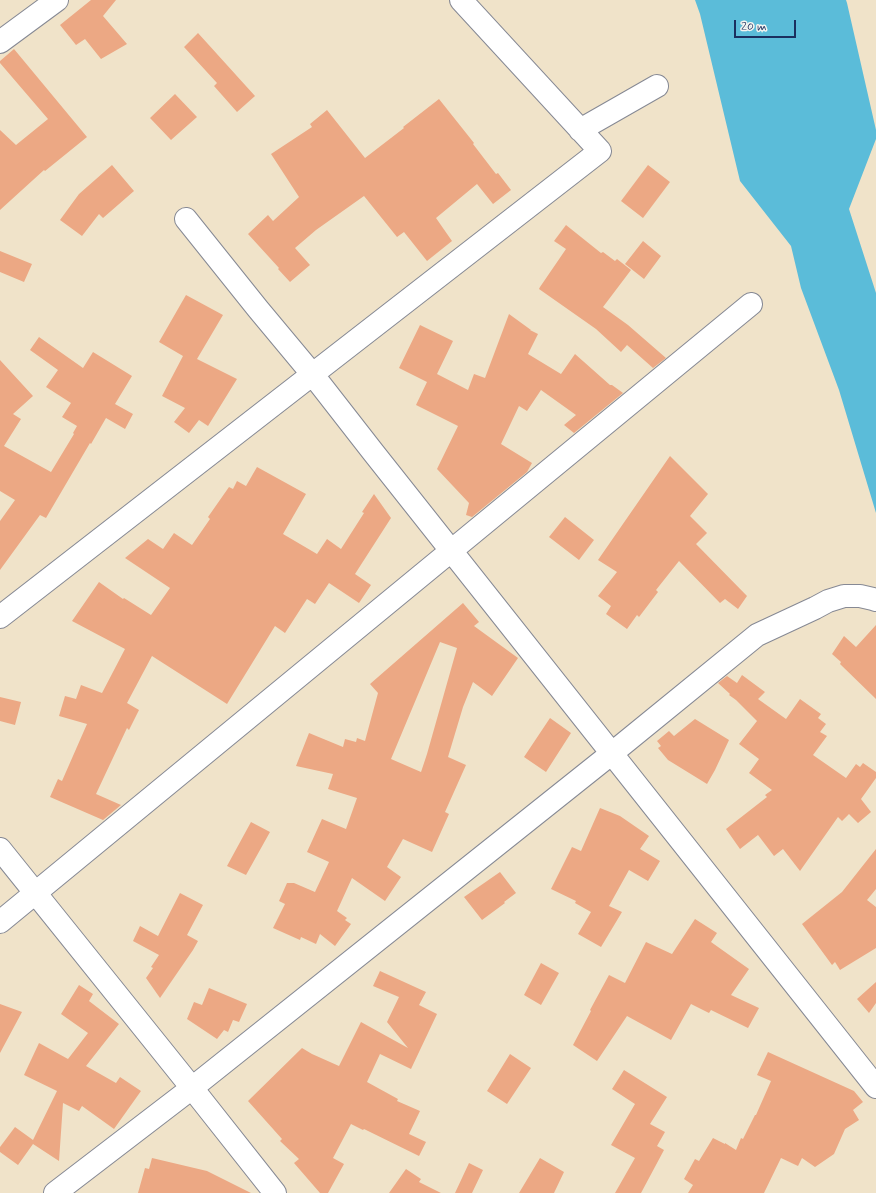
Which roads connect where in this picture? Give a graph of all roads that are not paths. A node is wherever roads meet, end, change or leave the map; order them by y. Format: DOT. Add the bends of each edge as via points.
graph roads {
  1 [pos="57,0"];
  2 [pos="461,0"];
  3 [pos="0,42"];
  4 [pos="657,86"];
  5 [pos="580,130"];
  6 [pos="186,219"];
  7 [pos="751,304"];
  8 [pos="313,375"];
  9 [pos="451,551"];
  10 [pos="876,600"];
  11 [pos="0,617"];
  12 [pos="612,754"];
  13 [pos="0,849"];
  14 [pos="35,893"];
  15 [pos="0,922"];
  16 [pos="192,1088"];
  17 [pos="876,1088"];
  18 [pos="55,1193"];
  19 [pos="275,1193"];
  1 -- 3 [label="street"];
  2 -- 5 [label="street"];
  4 -- 5 [label="street"];
  5 -- 8 [label="street" via="600,151"];
  6 -- 8 [label="street"];
  7 -- 9 [label="street"];
  8 -- 9 [label="street"];
  8 -- 11 [label="street"];
  9 -- 12 [label="street"];
  9 -- 14 [label="street"];
  10 -- 12 [label="street" via="844,596 757,635"];
  12 -- 16 [label="street"];
  12 -- 17 [label="street"];
  13 -- 14 [label="street"];
  14 -- 15 [label="street"];
  14 -- 16 [label="street"];
  16 -- 18 [label="street"];
  16 -- 19 [label="street"];
}
